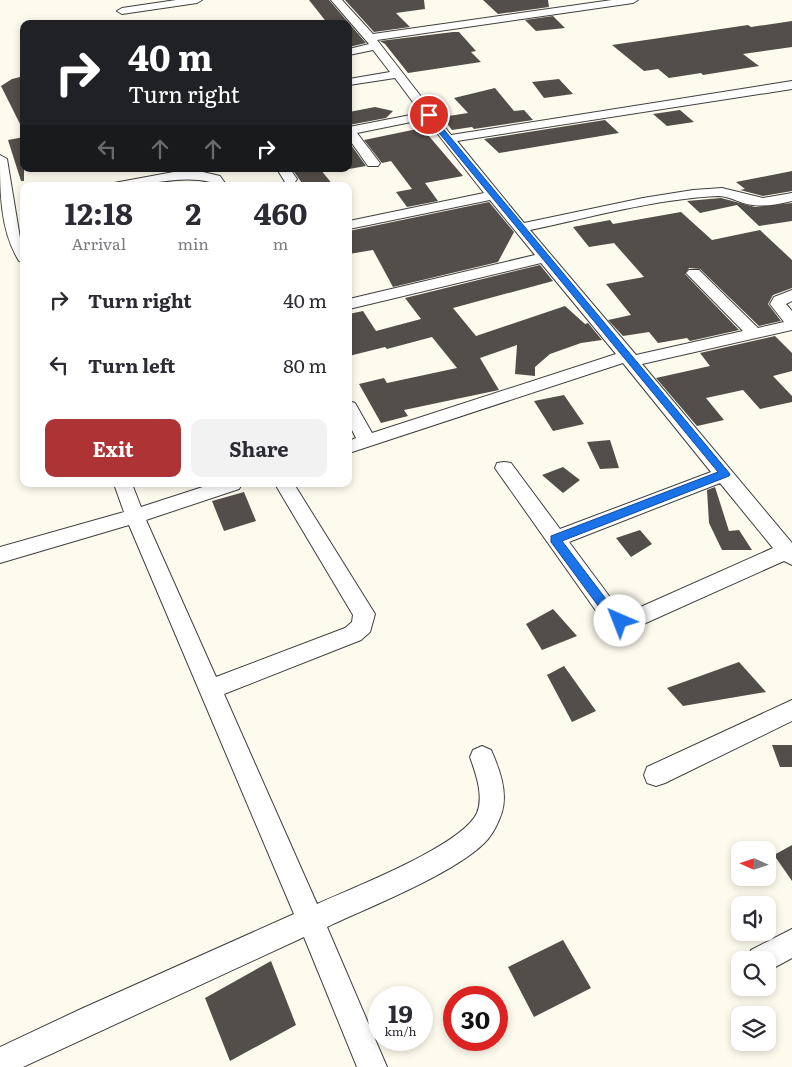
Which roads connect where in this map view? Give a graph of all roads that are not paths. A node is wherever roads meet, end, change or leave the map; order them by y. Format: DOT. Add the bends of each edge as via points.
graph roads {
  1 [pos="197,0"];
  2 [pos="336,0"];
  3 [pos="633,0"];
  4 [pos="122,11"];
  5 [pos="372,42"];
  6 [pos="352,51"];
  7 [pos="396,74"];
  8 [pos="352,81"];
  9 [pos="792,85"];
  10 [pos="429,115"];
  11 [pos="352,130"];
  12 [pos="352,135"];
  13 [pos="448,139"];
  14 [pos="0,159"];
  15 [pos="374,163"];
  16 [pos="137,182"];
  17 [pos="217,182"];
  18 [pos="495,195"];
  19 [pos="3,196"];
  20 [pos="792,197"];
  21 [pos="20,209"];
  22 [pos="9,211"];
  23 [pos="352,224"];
  24 [pos="521,228"];
  25 [pos="20,251"];
  26 [pos="545,256"];
  27 [pos="694,273"];
  28 [pos="792,295"];
  29 [pos="352,303"];
  30 [pos="792,321"];
  31 [pos="792,325"];
  32 [pos="754,333"];
  33 [pos="630,359"];
  34 [pos="352,413"];
  35 [pos="367,442"];
  36 [pos="352,447"];
  37 [pos="504,468"];
  38 [pos="725,474"];
  39 [pos="124,487"];
  40 [pos="223,487"];
  41 [pos="286,487"];
  42 [pos="135,516"];
  43 [pos="555,539"];
  44 [pos="790,554"];
  45 [pos="0,555"];
  46 [pos="210,689"];
  47 [pos="792,710"];
  48 [pos="482,757"];
  49 [pos="656,775"];
  50 [pos="311,921"];
  51 [pos="792,944"];
  52 [pos="776,952"];
  53 [pos="0,1063"];
  54 [pos="372,1067"];
  1 -- 4 [label="street"];
  2 -- 5 [label="street"];
  3 -- 5 [label="street"];
  5 -- 6 [label="street"];
  5 -- 7 [label="street"];
  7 -- 8 [label="street"];
  7 -- 10 [label="street"];
  9 -- 13 [label="street"];
  10 -- 11 [label="street"];
  10 -- 13 [label="street"];
  12 -- 15 [label="street"];
  13 -- 18 [label="street"];
  14 -- 19 [label="street"];
  16 -- 17 [label="street" via="196,174"];
  18 -- 23 [label="street"];
  18 -- 24 [label="street"];
  19 -- 22 [label="street"];
  20 -- 24 [label="street" via="757,202 734,193 719,192 658,200"];
  21 -- 22 [label="street"];
  22 -- 25 [label="street" via="13,238"];
  24 -- 26 [label="street"];
  26 -- 29 [label="street"];
  26 -- 33 [label="street"];
  27 -- 32 [label="street"];
  28 -- 30 [label="street" via="778,304"];
  31 -- 32 [label="street"];
  32 -- 33 [label="street"];
  33 -- 35 [label="street"];
  33 -- 38 [label="street"];
  34 -- 35 [label="street"];
  35 -- 36 [label="street"];
  37 -- 43 [label="street"];
  38 -- 43 [label="street"];
  38 -- 44 [label="street"];
  39 -- 42 [label="street"];
  40 -- 42 [label="street"];
  41 -- 46 [label="street" via="364,614 364,623 353,634"];
  42 -- 45 [label="street"];
  42 -- 46 [label="street"];
  43 -- 44 [label="street" via="614,619 628,622"];
  46 -- 50 [label="street"];
  47 -- 49 [label="street"];
  48 -- 50 [label="street" via="493,794 489,813 479,831 409,874"];
  50 -- 53 [label="street" via="67,1029"];
  50 -- 54 [label="street"];
  51 -- 52 [label="street"];
}
